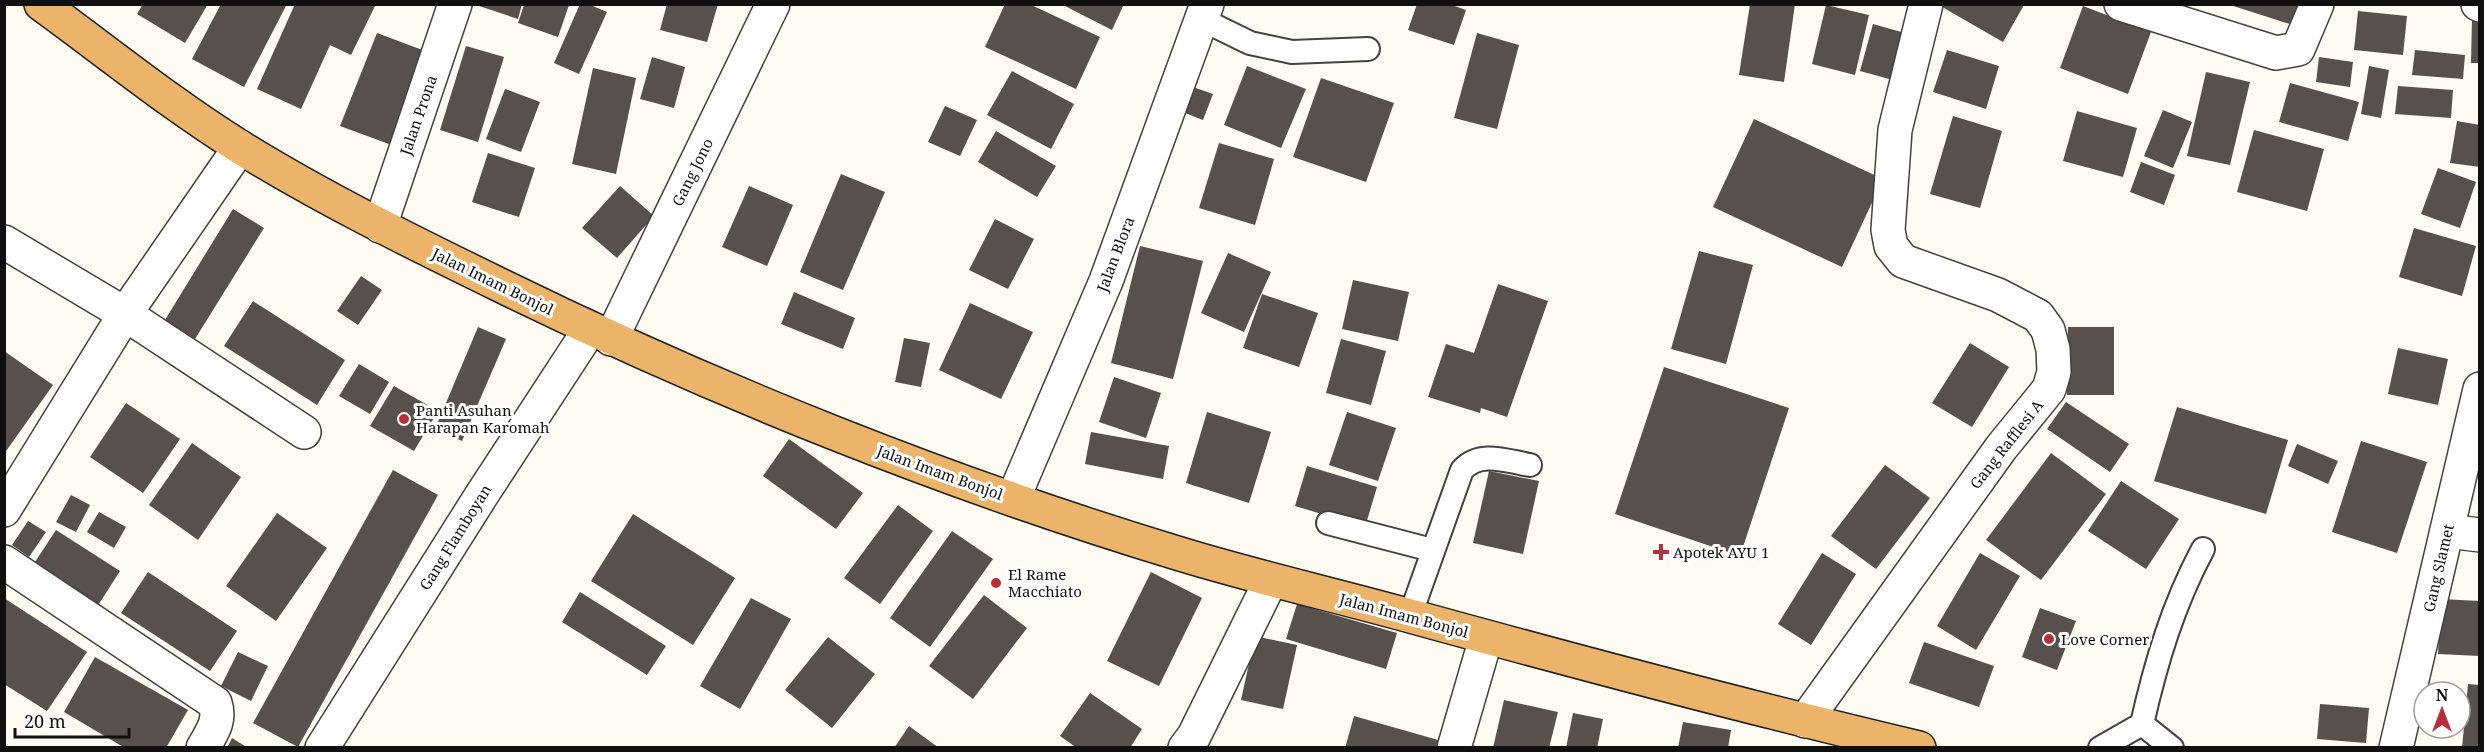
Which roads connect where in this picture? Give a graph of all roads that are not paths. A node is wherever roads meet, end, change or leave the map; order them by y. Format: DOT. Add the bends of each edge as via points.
graph roads {
  1 [pos="454,4"];
  2 [pos="773,4"];
  3 [pos="1926,4"];
  4 [pos="2121,4"];
  5 [pos="2317,4"];
  6 [pos="43,5"];
  7 [pos="1204,12"];
  8 [pos="1368,49"];
  9 [pos="240,147"];
  10 [pos="380,226"];
  11 [pos="4,243"];
  12 [pos="125,314"];
  13 [pos="600,334"];
  14 [pos="2480,389"];
  15 [pos="304,432"];
  16 [pos="1530,465"];
  17 [pos="1013,499"];
  18 [pos="4,510"];
  19 [pos="1328,523"];
  20 [pos="2447,531"];
  21 [pos="2480,535"];
  22 [pos="2203,549"];
  23 [pos="1432,550"];
  24 [pos="4,562"];
  25 [pos="1271,580"];
  26 [pos="1410,616"];
  27 [pos="1486,638"];
  28 [pos="1804,721"];
  29 [pos="2142,724"];
  30 [pos="203,747"];
  31 [pos="322,747"];
  32 [pos="1185,747"];
  33 [pos="1454,747"];
  34 [pos="1918,747"];
  35 [pos="2100,747"];
  36 [pos="2172,747"];
  37 [pos="2396,747"];
  1 -- 10 [label="street, Jalan Prona"];
  2 -- 13 [label="street, Gang Jono"];
  3 -- 28 [label="street, Gang Rafflesi A" via="1895,130 1888,230 1891,246 1903,261 1998,295 2038,316 2054,349 2054,372 2049,389 2001,448"];
  4 -- 5 [label="street" via="2276,53 2298,49"];
  6 -- 9 [label="highway, Jalan Imam Bonjol" via="145,83"];
  7 -- 8 [label="lane" via="1250,44 1292,52"];
  7 -- 17 [label="street, Jalan Blora" via="1106,281"];
  9 -- 10 [label="highway, Jalan Imam Bonjol"];
  9 -- 12 [label="street"];
  10 -- 13 [label="highway, Jalan Imam Bonjol"];
  11 -- 12 [label="street"];
  12 -- 15 [label="street"];
  12 -- 18 [label="street"];
  13 -- 17 [label="highway, Jalan Imam Bonjol" via="845,437"];
  13 -- 31 [label="street, Gang Flamboyan" via="481,496"];
  14 -- 20 [label="street, Gang Slamet"];
  16 -- 23 [label="lane" via="1481,458 1470,462 1462,470"];
  17 -- 25 [label="highway, Jalan Imam Bonjol"];
  19 -- 23 [label="lane"];
  20 -- 21 [label="street"];
  20 -- 37 [label="street, Gang Slamet"];
  22 -- 29 [label="lane" via="2168,627"];
  23 -- 26 [label="lane"];
  24 -- 30 [label="street" via="215,703 216,726"];
  25 -- 26 [label="highway, Jalan Imam Bonjol"];
  25 -- 32 [label="street"];
  26 -- 27 [label="highway, Jalan Imam Bonjol"];
  27 -- 28 [label="highway, Jalan Imam Bonjol"];
  27 -- 33 [label="street"];
  28 -- 34 [label="highway, Jalan Imam Bonjol"];
  29 -- 35 [label="lane"];
  29 -- 36 [label="lane"];
}
